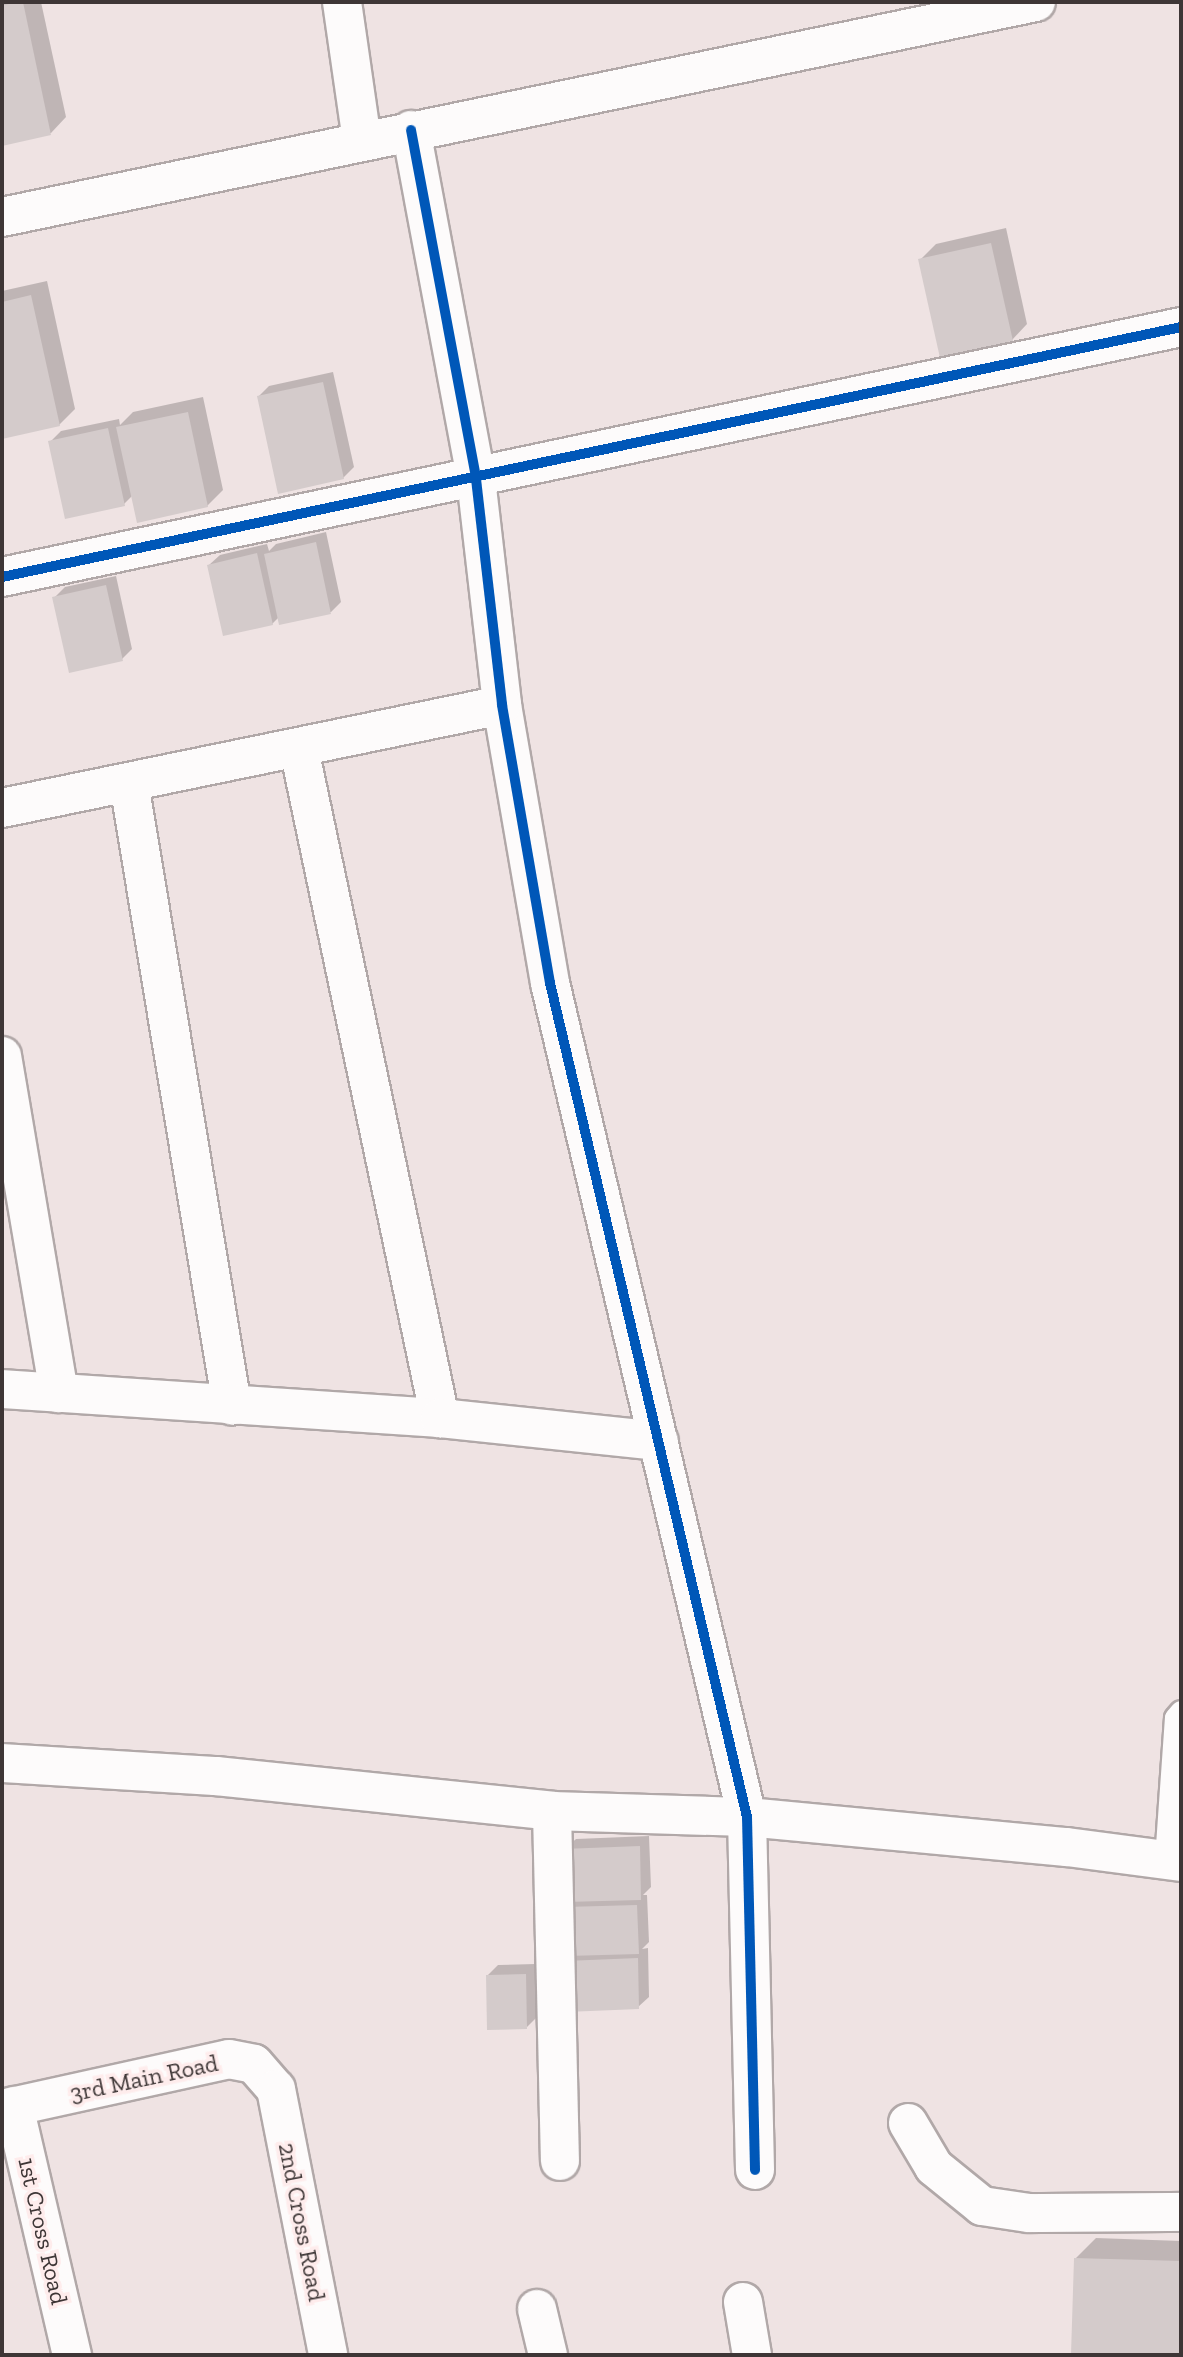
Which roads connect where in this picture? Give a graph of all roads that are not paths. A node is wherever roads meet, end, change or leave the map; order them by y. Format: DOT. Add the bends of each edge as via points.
graph roads {
  1 [pos="342,2"];
  2 [pos="1030,2"];
  3 [pos="411,131"];
  4 [pos="362,140"];
  5 [pos="2,217"];
  6 [pos="1181,327"];
  7 [pos="476,479"];
  8 [pos="2,577"];
  9 [pos="502,705"];
  10 [pos="299,749"];
  11 [pos="129,783"];
  12 [pos="2,808"];
  13 [pos="2,1056"];
  14 [pos="2,1390"];
  15 [pos="59,1393"];
  16 [pos="232,1406"];
  17 [pos="440,1418"];
  18 [pos="659,1441"];
  19 [pos="1181,1712"];
  20 [pos="2,1763"];
  21 [pos="552,1811"];
  22 [pos="747,1817"];
  23 [pos="1173,1861"];
  24 [pos="276,2089"];
  25 [pos="8,2107"];
  26 [pos="908,2123"];
  27 [pos="560,2161"];
  28 [pos="755,2170"];
  29 [pos="1181,2212"];
  30 [pos="743,2302"];
  31 [pos="537,2309"];
  32 [pos="72,2355"];
  33 [pos="328,2355"];
  34 [pos="548,2355"];
  35 [pos="752,2355"];
  1 -- 4 [label="street"];
  2 -- 3 [label="street"];
  3 -- 4 [label="street"];
  3 -- 7 [label="street"];
  4 -- 5 [label="street"];
  6 -- 7 [label="street"];
  7 -- 8 [label="street"];
  7 -- 9 [label="street"];
  9 -- 10 [label="street"];
  9 -- 18 [label="street" via="550,984"];
  10 -- 11 [label="street"];
  10 -- 17 [label="street"];
  11 -- 12 [label="street"];
  11 -- 16 [label="street"];
  13 -- 15 [label="street"];
  14 -- 15 [label="street"];
  15 -- 16 [label="street"];
  16 -- 17 [label="street"];
  17 -- 18 [label="street"];
  18 -- 22 [label="street"];
  19 -- 23 [label="lane" via="1176,1718"];
  20 -- 21 [label="street" via="216,1776"];
  21 -- 22 [label="street"];
  21 -- 27 [label="street"];
  22 -- 23 [label="street"];
  22 -- 28 [label="street"];
  24 -- 25 [label="street, 3rd Main Road" via="254,2064 229,2059"];
  24 -- 33 [label="street, 2nd Cross Road"];
  25 -- 32 [label="street, 1st Cross Road"];
  26 -- 29 [label="street" via="934,2167 982,2206 1029,2213"];
  30 -- 35 [label="street"];
  31 -- 34 [label="street"];
}
